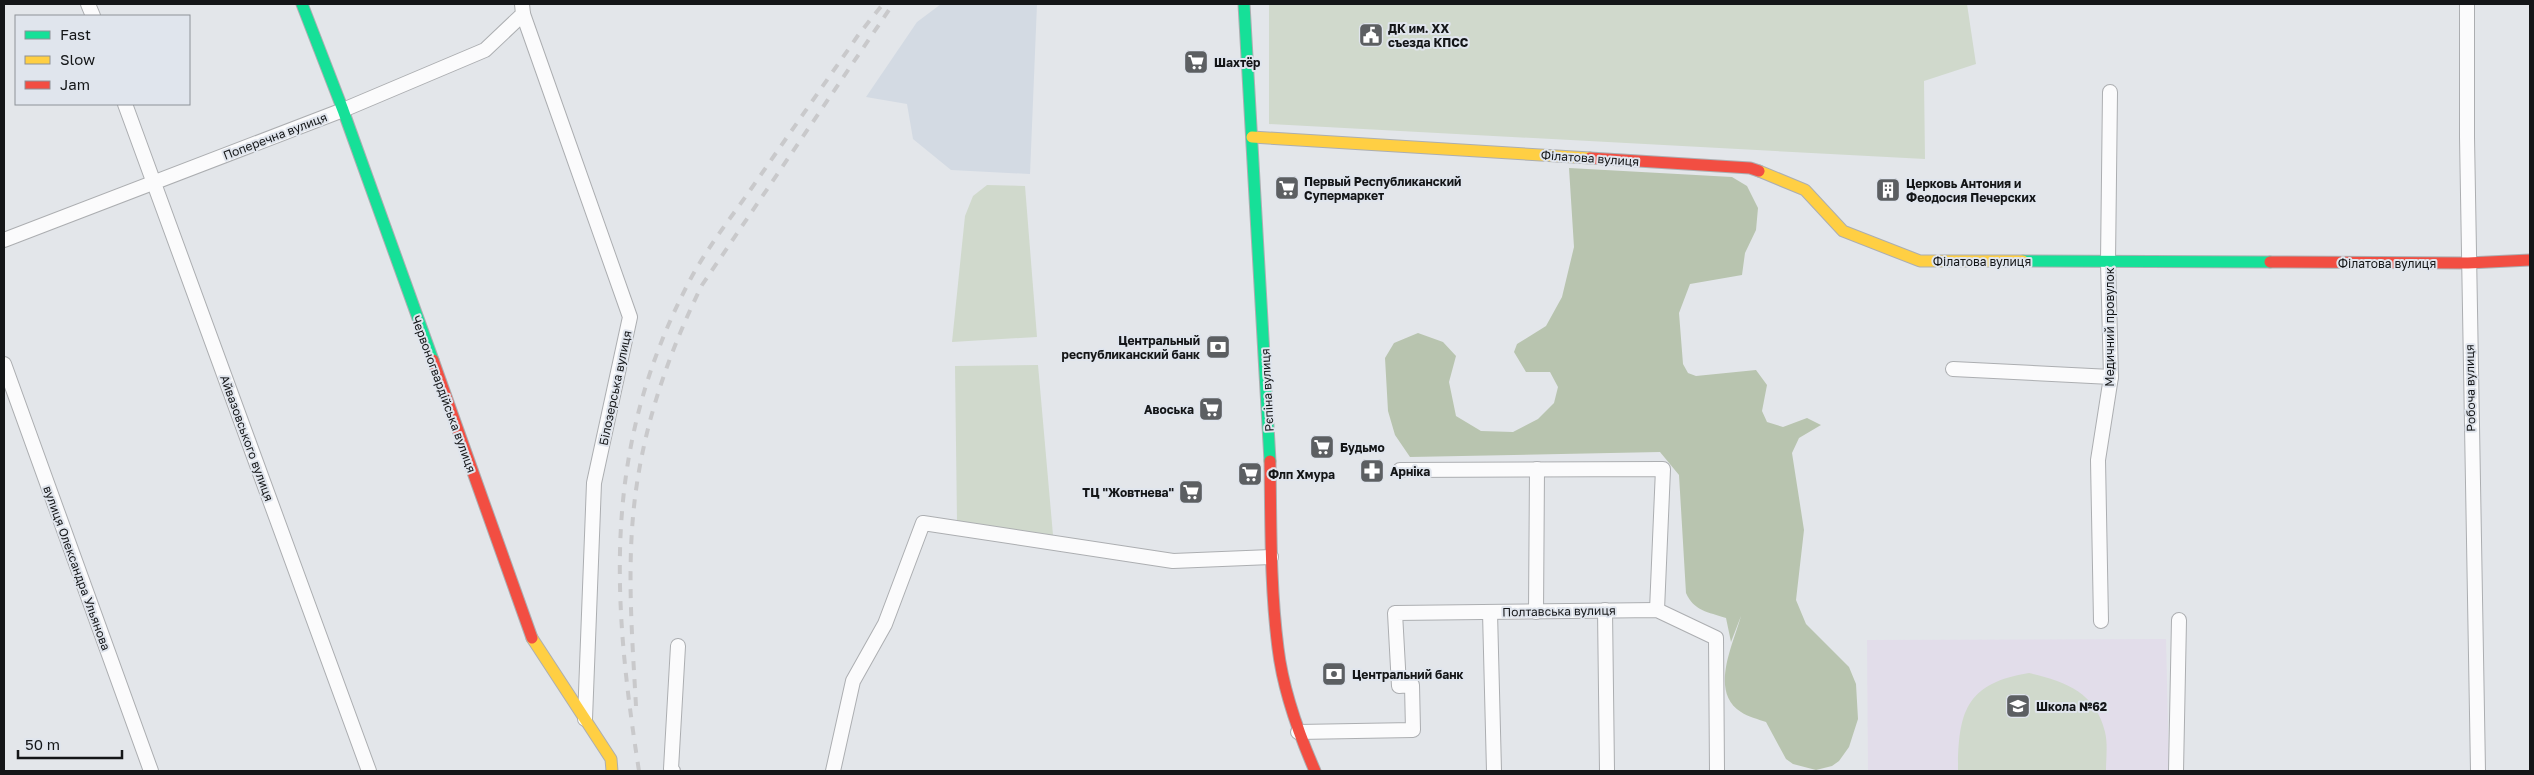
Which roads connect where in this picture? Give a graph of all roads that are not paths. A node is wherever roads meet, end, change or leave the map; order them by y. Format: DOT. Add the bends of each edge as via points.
graph roads {
  1 [pos="302,4"];
  2 [pos="2467,4"];
  3 [pos="1244,5"];
  4 [pos="522,9"];
  5 [pos="2110,92"];
  6 [pos="125,105"];
  7 [pos="343,110"];
  8 [pos="1252,137"];
  9 [pos="155,183"];
  10 [pos="4,240"];
  11 [pos="2530,260"];
  12 [pos="2108,262"];
  13 [pos="2468,263"];
  14 [pos="4,364"];
  15 [pos="1953,370"];
  16 [pos="2111,378"];
  17 [pos="1537,469"];
  18 [pos="1400,470"];
  19 [pos="1271,557"];
  20 [pos="1605,610"];
  21 [pos="1657,610"];
  22 [pos="1490,612"];
  23 [pos="1536,612"];
  24 [pos="2179,620"];
  25 [pos="2101,621"];
  26 [pos="678,646"];
  27 [pos="585,719"];
  28 [pos="1298,732"];
  29 [pos="151,771"];
  30 [pos="369,771"];
  31 [pos="612,771"];
  32 [pos="673,771"];
  33 [pos="833,771"];
  34 [pos="1315,771"];
  35 [pos="1494,771"];
  36 [pos="1607,771"];
  37 [pos="1717,771"];
  38 [pos="2176,771"];
  39 [pos="2478,771"];
  1 -- 7 [label="street, Червоногвардійська вулиця"];
  2 -- 13 [label="street, Робоча вулиця"];
  3 -- 8 [label="street, Рєпіна вулиця"];
  4 -- 7 [label="street, Поперечна вулиця" via="485,50"];
  4 -- 27 [label="street, Білозерська вулиця" via="630,318 594,483"];
  5 -- 12 [label="street, Медичний провулок"];
  6 -- 9 [label="street, Айвазовського вулиця"];
  7 -- 9 [label="street, Поперечна вулиця"];
  7 -- 27 [label="street, Червоногвардійська вулиця" via="533,640"];
  8 -- 12 [label="street, Філатова вулиця" via="1750,168 1805,190 1843,231 1920,261"];
  8 -- 19 [label="street, Рєпіна вулиця" via="1269,419"];
  9 -- 10 [label="street, Поперечна вулиця"];
  9 -- 30 [label="street, Айвазовського вулиця"];
  11 -- 13 [label="street, Філатова вулиця"];
  12 -- 13 [label="street, Філатова вулиця"];
  12 -- 16 [label="street, Медичний провулок"];
  13 -- 39 [label="street, Робоча вулиця"];
  14 -- 29 [label="street, вулиця Олександра Ульянова"];
  15 -- 16 [label="street"];
  16 -- 25 [label="street, Медичний провулок" via="2098,460"];
  17 -- 18 [label="street"];
  17 -- 21 [label="street" via="1663,469"];
  17 -- 23 [label="street"];
  19 -- 28 [label="street, Рєпіна вулиця" via="1278,649"];
  19 -- 33 [label="street" via="1174,561 923,523 885,624 853,681"];
  20 -- 21 [label="street, Полтавська вулиця"];
  20 -- 23 [label="street, Полтавська вулиця"];
  20 -- 36 [label="street"];
  21 -- 37 [label="street, Полтавська вулиця" via="1716,638"];
  22 -- 23 [label="street, Полтавська вулиця"];
  22 -- 28 [label="street, Полтавська вулиця" via="1395,613 1399,686 1412,686 1413,730"];
  22 -- 35 [label="street"];
  24 -- 38 [label="street"];
  26 -- 32 [label="street"];
  27 -- 31 [label="street, Червоногвардійська вулиця" via="611,759"];
  28 -- 34 [label="street, Рєпіна вулиця"];
}
